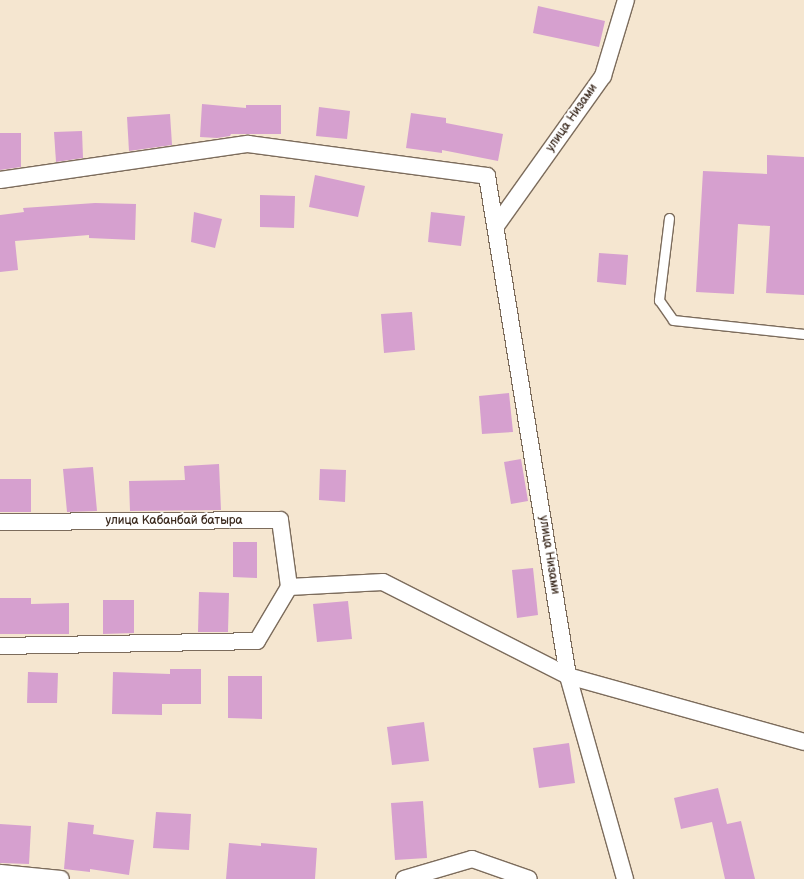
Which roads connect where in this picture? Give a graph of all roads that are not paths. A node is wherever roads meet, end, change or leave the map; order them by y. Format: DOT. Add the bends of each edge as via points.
graph roads {
  1 [pos="626,0"];
  2 [pos="0,180"];
  3 [pos="670,218"];
  4 [pos="496,226"];
  5 [pos="804,334"];
  6 [pos="0,522"];
  7 [pos="289,587"];
  8 [pos="0,646"];
  9 [pos="568,676"];
  10 [pos="804,742"];
  11 [pos="0,874"];
  12 [pos="61,879"];
  13 [pos="404,879"];
  14 [pos="529,879"];
  15 [pos="625,879"];
  1 -- 4 [label="street, улица Низами" via="603,76"];
  2 -- 4 [label="street, улица Низами" via="248,144 487,176"];
  3 -- 5 [label="lane" via="659,300 673,320"];
  4 -- 9 [label="street, улица Низами"];
  6 -- 7 [label="street, улица Кабанбай батыра" via="280,520"];
  7 -- 8 [label="street" via="257,641"];
  7 -- 9 [label="street" via="383,582"];
  9 -- 10 [label="street"];
  9 -- 15 [label="street, улица Низами"];
  11 -- 12 [label="street"];
  13 -- 14 [label="street" via="472,859"];
}
